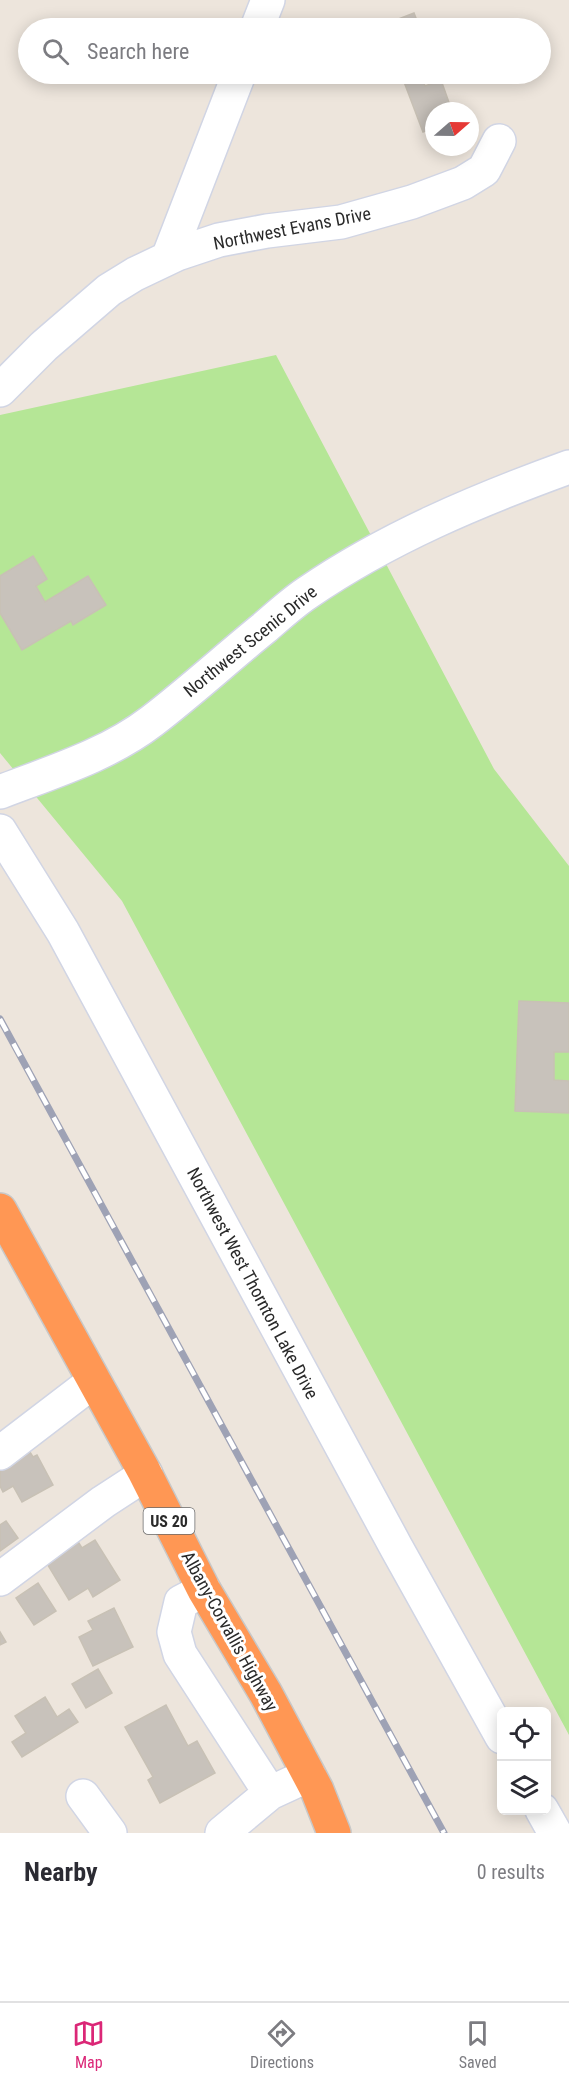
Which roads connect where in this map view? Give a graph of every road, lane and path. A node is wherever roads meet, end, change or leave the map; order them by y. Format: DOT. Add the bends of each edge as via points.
graph roads {
  1 [pos="268,0"];
  2 [pos="261,18"];
  3 [pos="235,84"];
  4 [pos="499,141"];
  5 [pos="168,258"];
  6 [pos="0,390"];
  7 [pos="569,467"];
  8 [pos="0,792"];
  9 [pos="0,831"];
  10 [pos="0,1210"];
  11 [pos="94,1381"];
  12 [pos="0,1453"];
  13 [pos="146,1474"];
  14 [pos="0,1579"];
  15 [pos="204,1590"];
  16 [pos="497,1730"];
  17 [pos="309,1775"];
  18 [pos="270,1793"];
  19 [pos="83,1796"];
  20 [pos="545,1815"];
  21 [pos="110,1833"];
  22 [pos="222,1833"];
  23 [pos="334,1833"];
  24 [pos="555,1833"];
  1 -- 2 [label="street"];
  3 -- 5 [label="street"];
  4 -- 5 [label="street, Northwest Evans Drive" via="484,170 463,183 412,202 341,222 219,240"];
  5 -- 6 [label="street, Northwest Evans Drive" via="109,290"];
  7 -- 8 [label="street, Northwest Scenic Drive" via="512,488 376,550 306,593 151,722 111,747"];
  9 -- 16 [label="street, Northwest West Thornton Lake Drive" via="63,932"];
  10 -- 11 [label="highway, Albany-Corvallis Highway / US 20"];
  11 -- 12 [label="street"];
  11 -- 13 [label="highway, Albany-Corvallis Highway / US 20"];
  13 -- 14 [label="street"];
  13 -- 15 [label="highway, Albany-Corvallis Highway / US 20"];
  15 -- 17 [label="highway, Albany-Corvallis Highway / US 20"];
  15 -- 18 [label="street" via="181,1602 174,1632 180,1654"];
  17 -- 18 [label="street"];
  17 -- 23 [label="highway, Albany-Corvallis Highway / US 20"];
  18 -- 22 [label="street"];
  19 -- 21 [label="street"];
  20 -- 24 [label="street"];
}
